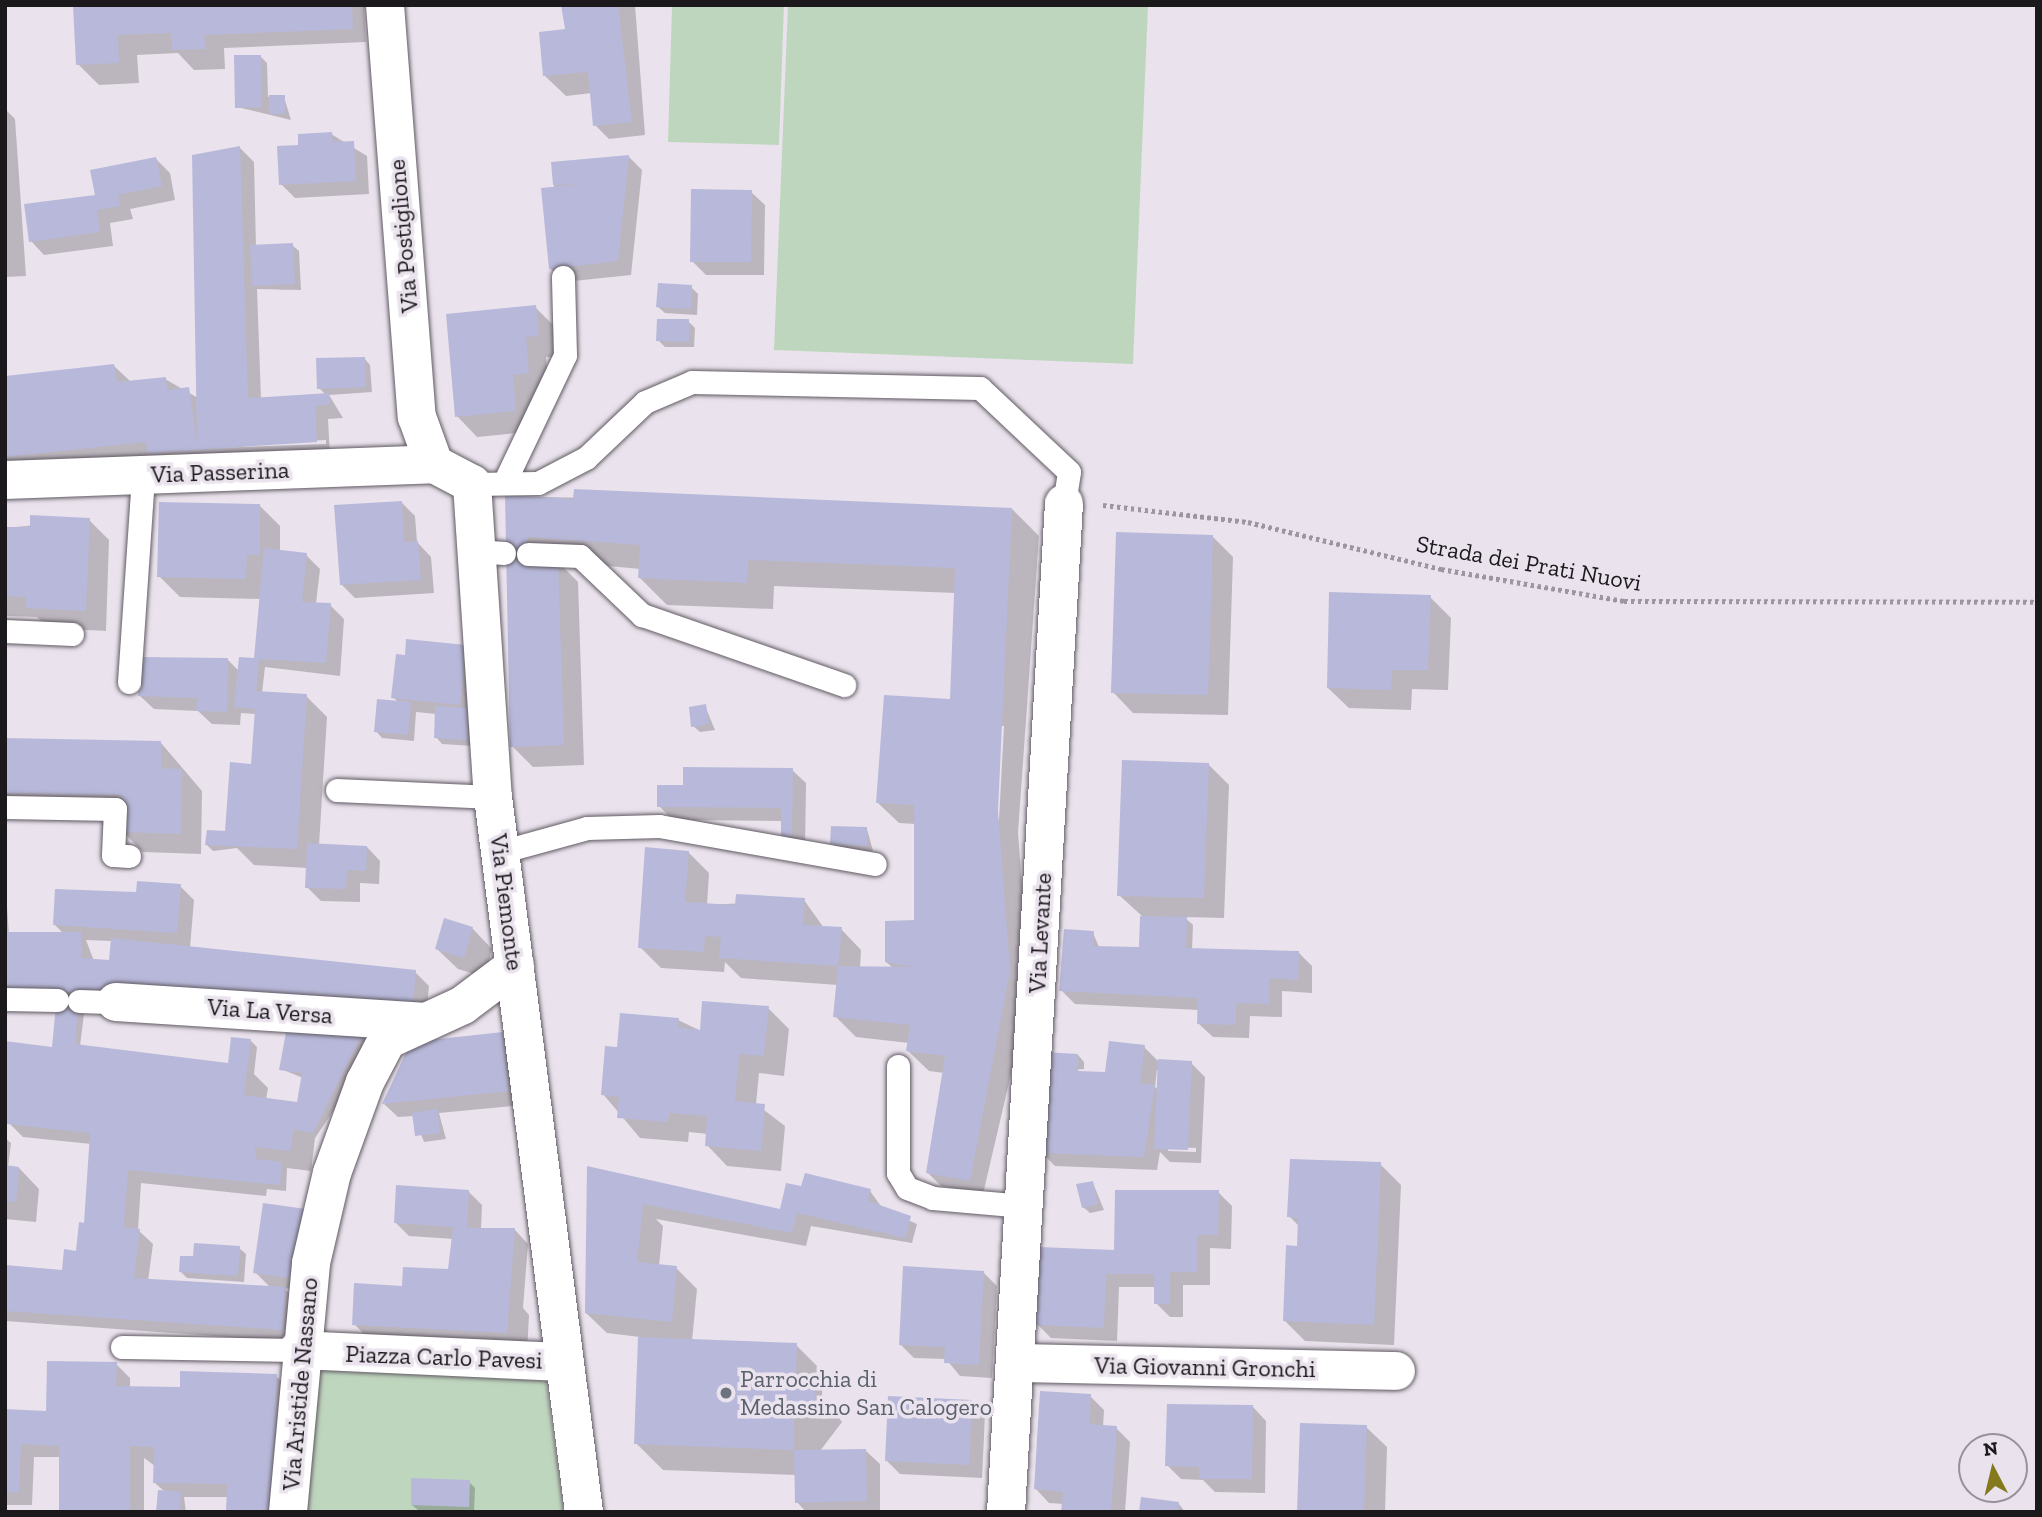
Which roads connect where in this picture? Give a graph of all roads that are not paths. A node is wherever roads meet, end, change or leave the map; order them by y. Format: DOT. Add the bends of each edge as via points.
graph roads {
  1 [pos="385,5"];
  2 [pos="563,277"];
  3 [pos="434,464"];
  4 [pos="143,475"];
  5 [pos="5,480"];
  6 [pos="488,484"];
  7 [pos="1064,504"];
  8 [pos="528,554"];
  9 [pos="5,631"];
  10 [pos="72,634"];
  11 [pos="129,682"];
  12 [pos="844,685"];
  13 [pos="337,790"];
  14 [pos="493,797"];
  15 [pos="5,807"];
  16 [pos="500,852"];
  17 [pos="129,856"];
  18 [pos="875,864"];
  19 [pos="515,966"];
  20 [pos="5,999"];
  21 [pos="116,1002"];
  22 [pos="423,1022"];
  23 [pos="898,1066"];
  24 [pos="1024,1206"];
  25 [pos="122,1347"];
  26 [pos="298,1350"];
  27 [pos="565,1362"];
  28 [pos="1015,1363"];
  29 [pos="1396,1371"];
  30 [pos="288,1512"];
  31 [pos="584,1512"];
  32 [pos="1006,1512"];
  1 -- 3 [label="street, Via Postiglione" via="417,417"];
  2 -- 6 [label="lane" via="565,355"];
  3 -- 4 [label="street, Via Passerina"];
  3 -- 6 [label="street"];
  4 -- 5 [label="street, Via Passerina"];
  4 -- 11 [label="lane"];
  6 -- 7 [label="lane" via="538,483 586,458 645,402 692,382 980,388 1069,472"];
  6 -- 14 [label="street, Via Piemonte"];
  7 -- 24 [label="street, Via Levante"];
  8 -- 12 [label="lane" via="580,556 642,615"];
  9 -- 10 [label="lane"];
  13 -- 14 [label="lane"];
  14 -- 16 [label="street, Via Piemonte"];
  15 -- 17 [label="lane" via="115,809 113,855"];
  16 -- 18 [label="lane" via="587,828 659,826"];
  16 -- 19 [label="street, Via Piemonte"];
  19 -- 22 [label="street, Via Aristide Nassano" via="463,1005"];
  19 -- 27 [label="street, Via Piemonte"];
  20 -- 21 [label="lane"];
  21 -- 22 [label="street, Via La Versa"];
  22 -- 26 [label="street, Via Aristide Nassano" via="387,1040 365,1082 332,1173"];
  23 -- 24 [label="lane" via="898,1172 907,1188 933,1198"];
  24 -- 28 [label="street, Via Levante"];
  25 -- 26 [label="lane"];
  26 -- 27 [label="street, Piazza Carlo Pavesi"];
  26 -- 30 [label="street, Via Aristide Nassano"];
  27 -- 31 [label="street, Piazza Carlo Pavesi"];
  28 -- 29 [label="street, Via Giovanni Gronchi"];
  28 -- 32 [label="street, Via Levante"];
}
